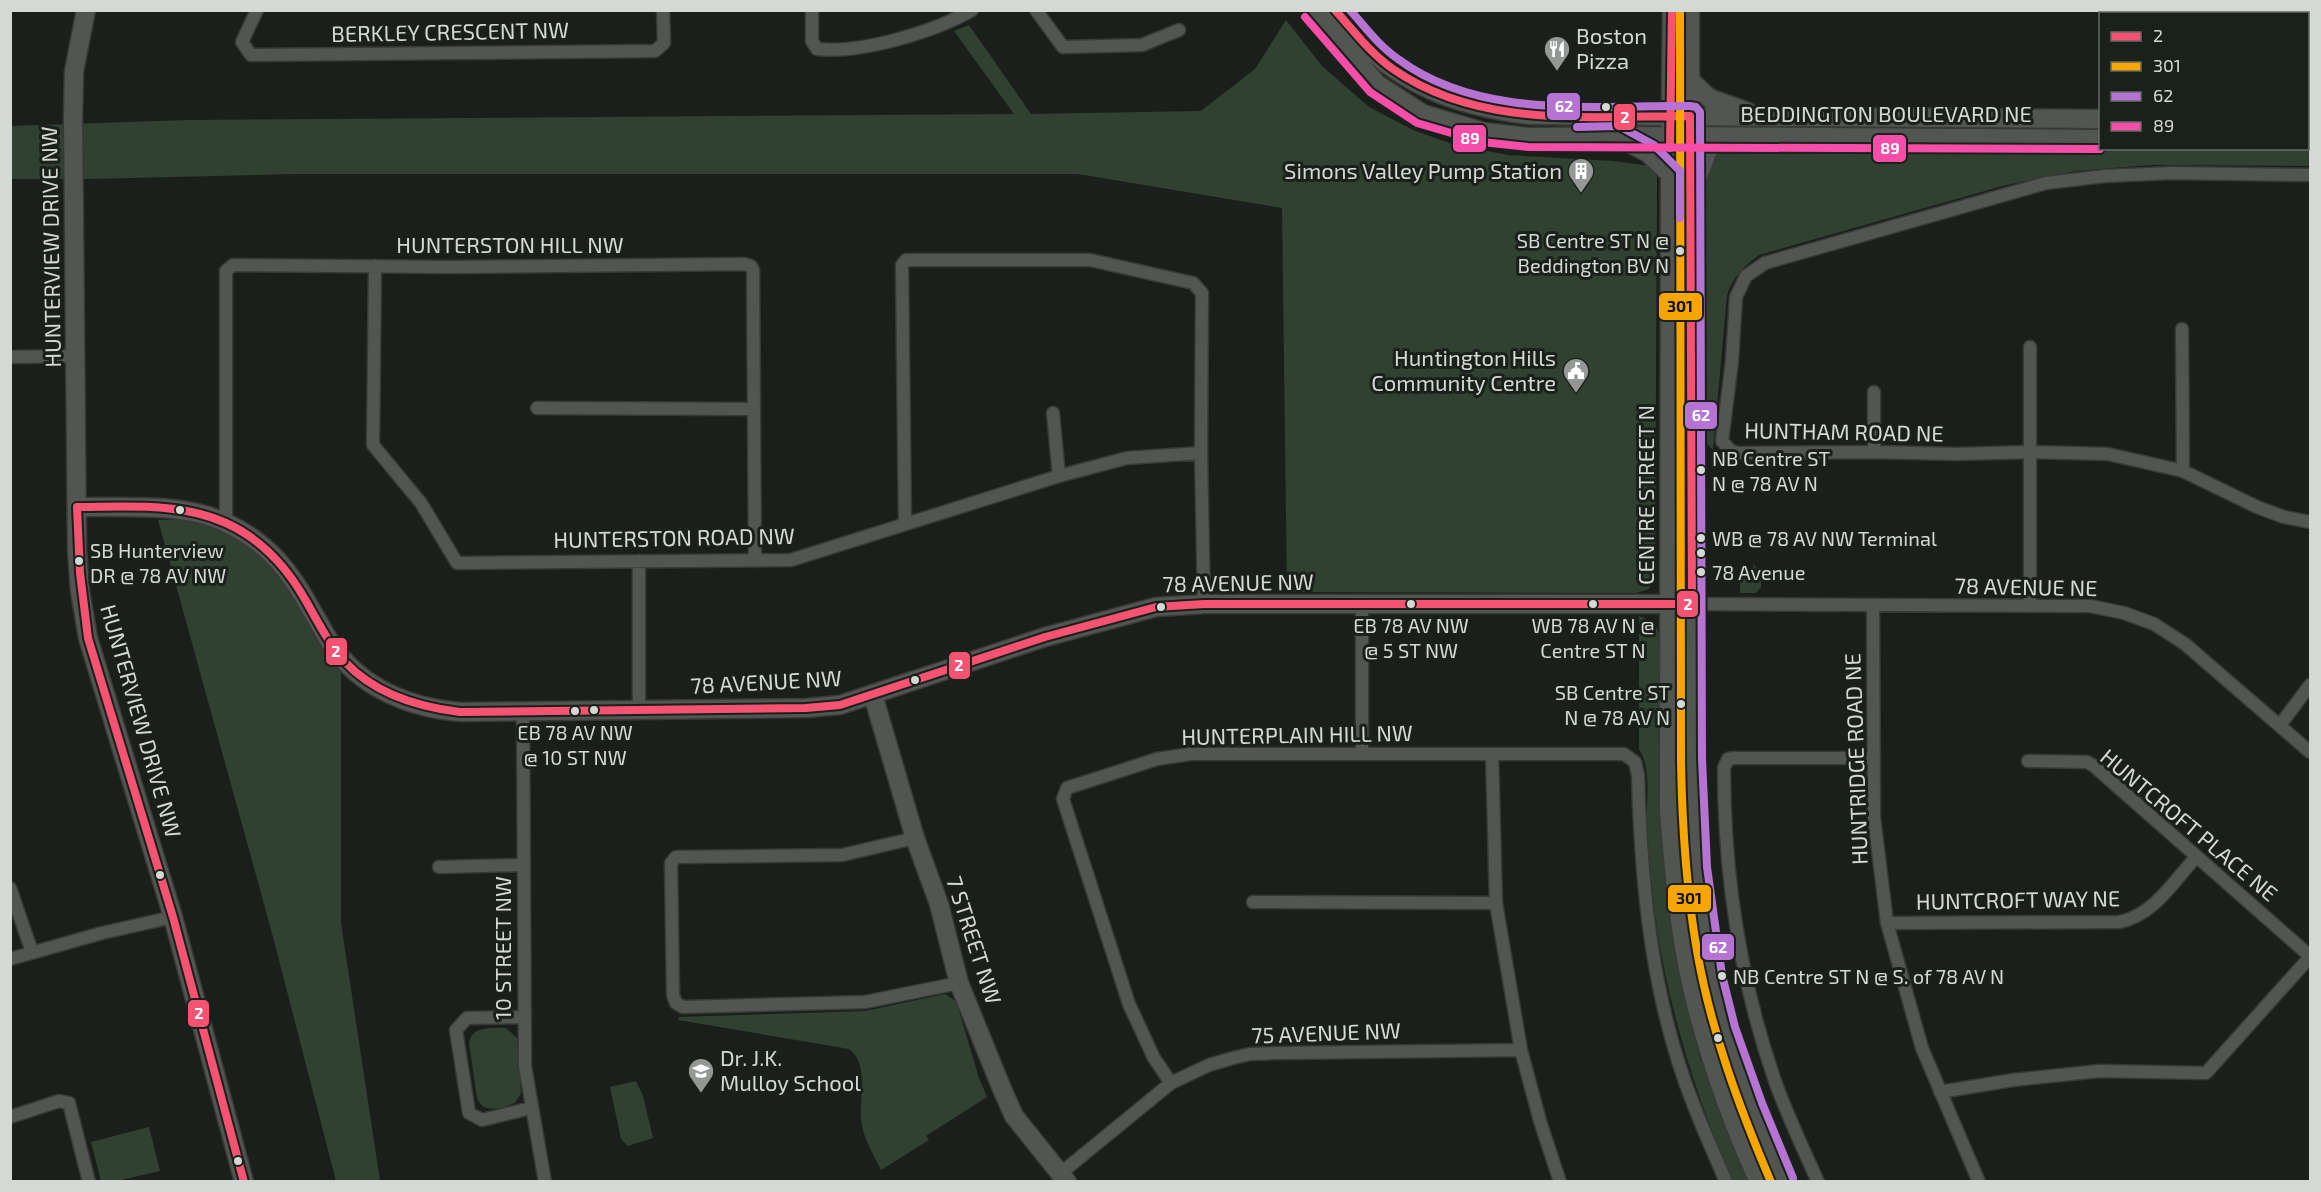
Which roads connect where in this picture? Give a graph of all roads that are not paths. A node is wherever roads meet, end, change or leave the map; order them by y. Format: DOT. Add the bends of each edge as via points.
graph roads {
  1 [pos="86,10"];
  2 [pos="257,10"];
  3 [pos="663,10"];
  4 [pos="812,10"];
  5 [pos="972,10"];
  6 [pos="1036,10"];
  7 [pos="1313,10"];
  8 [pos="1335,10"];
  9 [pos="1672,10"];
  10 [pos="1690,10"];
  11 [pos="1179,30"];
  12 [pos="1691,81"];
  13 [pos="1681,116"];
  14 [pos="1769,118"];
  15 [pos="2099,119"];
  16 [pos="1615,136"];
  17 [pos="1670,136"];
  18 [pos="1690,136"];
  19 [pos="1722,137"];
  20 [pos="2099,139"];
  21 [pos="1670,174"];
  22 [pos="2310,175"];
  23 [pos="1689,200"];
  24 [pos="375,266"];
  25 [pos="2182,329"];
  26 [pos="2030,347"];
  27 [pos="76,356"];
  28 [pos="10,357"];
  29 [pos="1874,393"];
  30 [pos="537,408"];
  31 [pos="754,409"];
  32 [pos="1053,413"];
  33 [pos="1874,452"];
  34 [pos="2030,452"];
  35 [pos="1200,453"];
  36 [pos="2183,471"];
  37 [pos="1059,476"];
  38 [pos="77,507"];
  39 [pos="226,522"];
  40 [pos="2310,522"];
  41 [pos="905,524"];
  42 [pos="639,561"];
  43 [pos="755,561"];
  44 [pos="1204,604"];
  45 [pos="1670,604"];
  46 [pos="1692,604"];
  47 [pos="2030,605"];
  48 [pos="1362,606"];
  49 [pos="1873,606"];
  50 [pos="2310,685"];
  51 [pos="873,695"];
  52 [pos="639,711"];
  53 [pos="523,712"];
  54 [pos="2280,725"];
  55 [pos="2310,752"];
  56 [pos="1362,753"];
  57 [pos="1492,754"];
  58 [pos="1873,758"];
  59 [pos="2028,761"];
  60 [pos="915,838"];
  61 [pos="2196,857"];
  62 [pos="524,865"];
  63 [pos="439,867"];
  64 [pos="10,888"];
  65 [pos="1253,902"];
  66 [pos="1496,903"];
  67 [pos="173,917"];
  68 [pos="1887,923"];
  69 [pos="32,952"];
  70 [pos="2310,956"];
  71 [pos="10,959"];
  72 [pos="959,983"];
  73 [pos="524,1017"];
  74 [pos="1521,1050"];
  75 [pos="1171,1083"];
  76 [pos="1940,1092"];
  77 [pos="531,1108"];
  78 [pos="10,1117"];
  79 [pos="1064,1177"];
  80 [pos="89,1182"];
  81 [pos="244,1182"];
  82 [pos="545,1182"];
  83 [pos="1560,1182"];
  84 [pos="1726,1182"];
  85 [pos="1759,1182"];
  86 [pos="1783,1182"];
  87 [pos="1818,1182"];
  88 [pos="1980,1182"];
  1 -- 27 [label="main road, HUNTERVIEW DRIVE NW" via="74,71"];
  2 -- 3 [label="street, BERKLEY CRESCENT NW" via="242,42 251,55 655,51 664,43"];
  4 -- 5 [label="street" via="812,41 817,49 828,51 888,42"];
  6 -- 11 [label="street" via="1063,47 1142,45"];
  7 -- 16 [label="main road, BEDDINGTON BOULEVARD NE" via="1377,84 1423,114 1484,132 1528,137"];
  8 -- 13 [label="main road, BEDDINGTON BOULEVARD NE" via="1394,69 1423,87 1479,108 1529,115"];
  9 -- 13 [label="main road, CENTRE STREET N"];
  10 -- 12 [label="main road, CENTRE STREET N"];
  12 -- 13 [label="main road, CENTRE STREET N"];
  12 -- 14 [label="main road" via="1718,103"];
  13 -- 14 [label="main road, BEDDINGTON BOULEVARD NE"];
  13 -- 17 [label="main road, CENTRE STREET N"];
  13 -- 18 [label="main road, CENTRE STREET N"];
  14 -- 15 [label="main road, BEDDINGTON BOULEVARD NE"];
  16 -- 17 [label="main road, BEDDINGTON BOULEVARD NE"];
  16 -- 21 [label="main road" via="1648,153"];
  17 -- 18 [label="main road, BEDDINGTON BOULEVARD NE"];
  17 -- 21 [label="main road, CENTRE STREET N"];
  18 -- 19 [label="main road, BEDDINGTON BOULEVARD NE"];
  18 -- 23 [label="main road, CENTRE STREET N"];
  19 -- 20 [label="main road, BEDDINGTON BOULEVARD NE"];
  19 -- 23 [label="main road" via="1708,150"];
  21 -- 45 [label="main road, CENTRE STREET N"];
  22 -- 33 [label="street, HUNTHAM ROAD NE" via="2171,173 2046,183 1765,263 1746,276 1736,297 1722,441 1737,453"];
  23 -- 46 [label="main road, CENTRE STREET N"];
  24 -- 31 [label="street, HUNTERSTON HILL NW" via="751,266"];
  24 -- 39 [label="street, HUNTERSTON HILL NW" via="232,265 226,271"];
  24 -- 42 [label="street, HUNTERSTON ROAD NW" via="373,445 421,502 457,563"];
  25 -- 36 [label="street"];
  26 -- 34 [label="street"];
  27 -- 28 [label="street"];
  27 -- 38 [label="main road, HUNTERVIEW DRIVE NW"];
  29 -- 33 [label="street"];
  30 -- 31 [label="street"];
  31 -- 43 [label="street, HUNTERSTON HILL NW"];
  32 -- 37 [label="street"];
  33 -- 34 [label="street, HUNTHAM ROAD NE"];
  34 -- 36 [label="street, HUNTHAM ROAD NE" via="2108,454"];
  34 -- 47 [label="street"];
  35 -- 37 [label="street, HUNTERSTON ROAD NW" via="1127,458"];
  35 -- 41 [label="street" via="1202,293 1193,283 1090,260 906,260 902,265"];
  35 -- 44 [label="street"];
  36 -- 40 [label="street, HUNTHAM ROAD NE" via="2257,507"];
  37 -- 41 [label="street, HUNTERSTON ROAD NW"];
  38 -- 39 [label="main road, 78 AVENUE NW" via="183,511"];
  38 -- 67 [label="main road, HUNTERVIEW DRIVE NW" via="80,591 88,638"];
  39 -- 53 [label="main road, 78 AVENUE NW" via="256,540 284,565 334,648 354,671 380,689 410,704 440,711"];
  41 -- 43 [label="street, HUNTERSTON ROAD NW" via="791,560"];
  42 -- 43 [label="street, HUNTERSTON ROAD NW"];
  42 -- 52 [label="street"];
  44 -- 48 [label="main road, 78 AVENUE NW"];
  44 -- 51 [label="main road, 78 AVENUE NW" via="1156,607 1045,637"];
  45 -- 46 [label="main road, 78 AVENUE NW"];
  45 -- 48 [label="main road, 78 AVENUE NW"];
  45 -- 85 [label="main road, CENTRE STREET N" via="1669,812 1685,948 1693,991 1723,1095"];
  46 -- 49 [label="street, 78 AVENUE NE"];
  46 -- 86 [label="main road, CENTRE STREET N" via="1693,814 1702,918 1713,978 1739,1073"];
  47 -- 49 [label="street, 78 AVENUE NE"];
  47 -- 54 [label="street, 78 AVENUE NE" via="2090,606 2154,624 2186,644"];
  48 -- 56 [label="street"];
  49 -- 58 [label="street, HUNTRIDGE ROAD NE"];
  50 -- 54 [label="street"];
  51 -- 52 [label="main road, 78 AVENUE NW" via="840,705 806,708"];
  51 -- 60 [label="main road, 7 STREET NW"];
  52 -- 53 [label="main road, 78 AVENUE NW"];
  53 -- 62 [label="street, 10 STREET NW"];
  54 -- 55 [label="street, 78 AVENUE NE"];
  56 -- 57 [label="street, HUNTERPLAIN HILL NW"];
  56 -- 75 [label="street, HUNTERPLAIN HILL NW" via="1191,754 1157,759 1067,788 1063,799 1129,1004 1154,1058"];
  57 -- 66 [label="street"];
  57 -- 84 [label="street, HUNTERPLAIN HILL NW" via="1624,754 1635,762 1644,894 1667,1020 1693,1105"];
  58 -- 68 [label="street, HUNTRIDGE ROAD NE" via="1874,817"];
  58 -- 87 [label="street" via="1734,758 1728,759 1724,768 1728,872 1744,972 1775,1082"];
  59 -- 61 [label="street, HUNTCROFT PLACE NE" via="2087,762"];
  60 -- 72 [label="main road, 7 STREET NW" via="939,904"];
  60 -- 72 [label="street" via="842,855 676,857 671,863 673,995 683,1007 865,1002"];
  61 -- 68 [label="street, HUNTCROFT WAY NE" via="2150,908 2132,920"];
  61 -- 70 [label="street, HUNTCROFT PLACE NE"];
  62 -- 63 [label="street"];
  62 -- 73 [label="street, 10 STREET NW"];
  64 -- 69 [label="street"];
  65 -- 66 [label="street"];
  66 -- 74 [label="street"];
  67 -- 69 [label="street"];
  67 -- 81 [label="main road, HUNTERVIEW DRIVE NW"];
  68 -- 76 [label="street, HUNTRIDGE ROAD NE" via="1922,1048"];
  69 -- 71 [label="street"];
  70 -- 76 [label="street" via="2206,1073 2100,1071"];
  72 -- 79 [label="main road, 7 STREET NW" via="1014,1116"];
  73 -- 77 [label="street, 10 STREET NW"];
  73 -- 77 [label="street" via="467,1018 456,1029 470,1113 483,1120"];
  74 -- 75 [label="street, 75 AVENUE NW" via="1250,1054 1209,1065"];
  74 -- 83 [label="street"];
  75 -- 79 [label="street, 75 AVENUE NW"];
  76 -- 88 [label="street, HUNTRIDGE ROAD NE"];
  77 -- 82 [label="street, 10 STREET NW"];
  78 -- 80 [label="street" via="59,1101 69,1103"];
}
